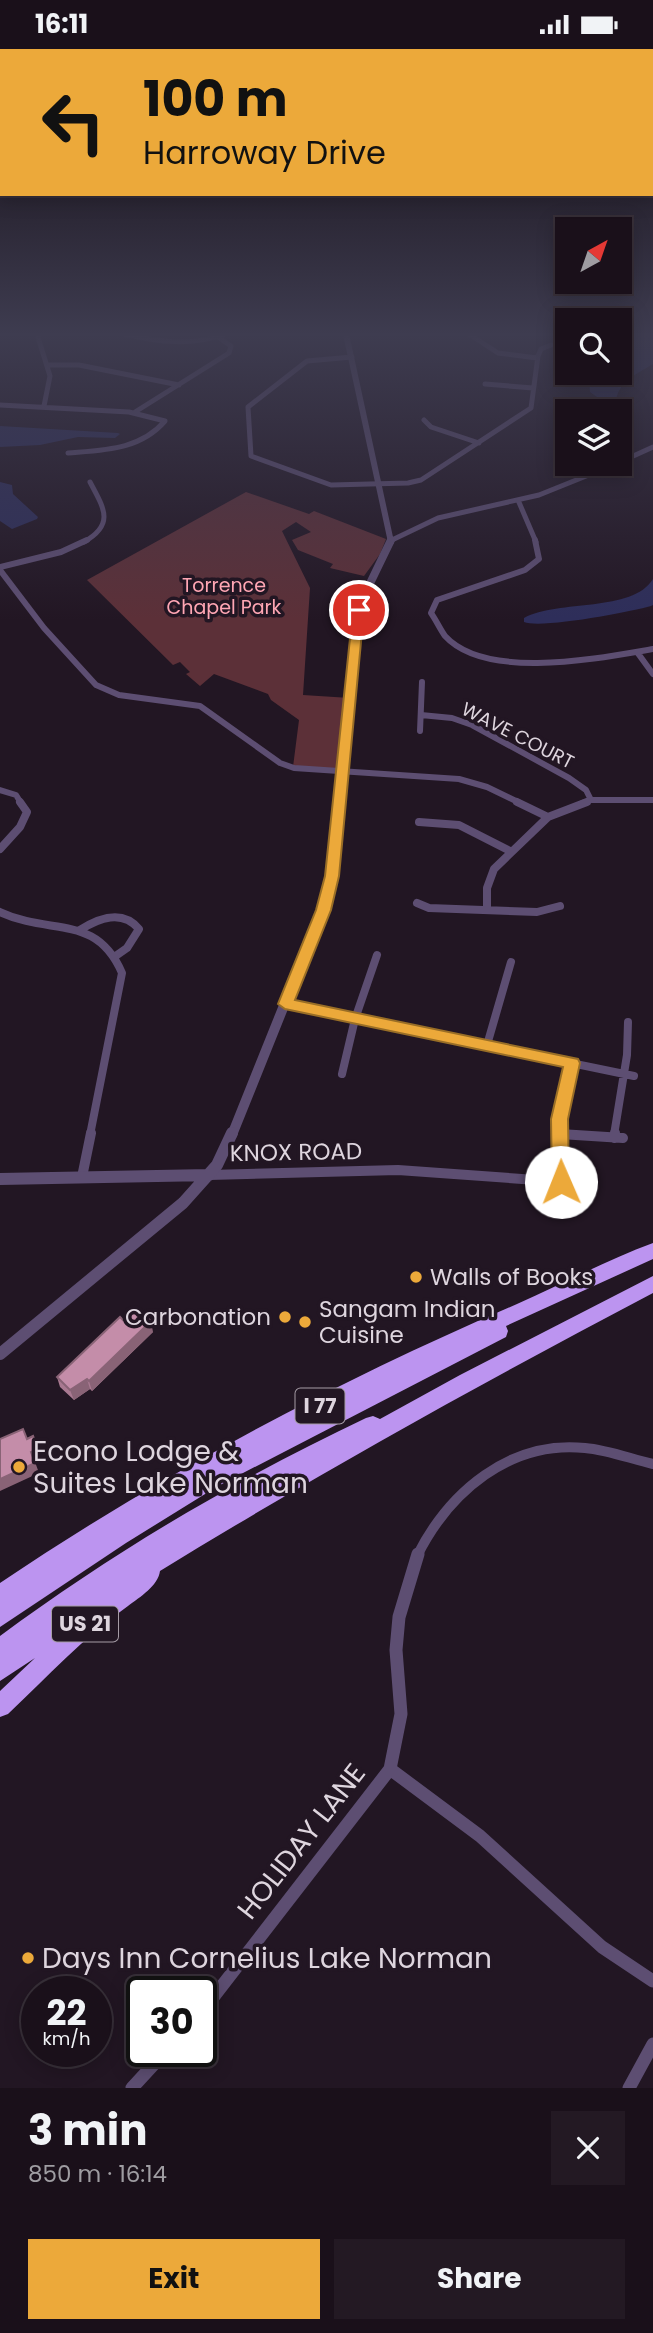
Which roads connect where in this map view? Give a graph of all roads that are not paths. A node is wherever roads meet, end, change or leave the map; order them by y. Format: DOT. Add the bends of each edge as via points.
graph roads {
  1 [pos="157,429"];
  2 [pos="248,429"];
  3 [pos="368,429"];
  4 [pos="437,429"];
  5 [pos="500,429"];
  6 [pos="479,443"];
  7 [pos="653,447"];
  8 [pos="68,453"];
  9 [pos="632,457"];
  10 [pos="587,476"];
  11 [pos="90,482"];
  12 [pos="380,484"];
  13 [pos="517,500"];
  14 [pos="391,540"];
  15 [pos="0,569"];
  16 [pos="653,649"];
  17 [pos="637,652"];
  18 [pos="653,674"];
  19 [pos="422,682"];
  20 [pos="421,715"];
  21 [pos="421,731"];
  22 [pos="344,772"];
  23 [pos="0,790"];
  24 [pos="591,800"];
  25 [pos="653,800"];
  26 [pos="548,817"];
  27 [pos="419,822"];
  28 [pos="0,849"];
  29 [pos="510,851"];
  30 [pos="417,903"];
  31 [pos="560,906"];
  32 [pos="487,910"];
  33 [pos="0,912"];
  34 [pos="80,930"];
  35 [pos="117,955"];
  36 [pos="377,955"];
  37 [pos="511,963"];
  38 [pos="285,1004"];
  39 [pos="355,1019"];
  40 [pos="628,1022"];
  41 [pos="487,1045"];
  42 [pos="572,1063"];
  43 [pos="342,1075"];
  44 [pos="629,1075"];
  45 [pos="560,1134"];
  46 [pos="209,1175"];
  47 [pos="82,1177"];
  48 [pos="0,1179"];
  49 [pos="561,1182"];
  50 [pos="592,1184"];
  51 [pos="653,1251"];
  52 [pos="653,1284"];
  53 [pos="574,1289"];
  54 [pos="0,1354"];
  55 [pos="467,1381"];
  56 [pos="653,1464"];
  57 [pos="76,1544"];
  58 [pos="175,1548"];
  59 [pos="0,1588"];
  60 [pos="0,1596"];
  61 [pos="0,1616"];
  62 [pos="0,1649"];
  63 [pos="0,1670"];
  64 [pos="0,1706"];
  65 [pos="390,1769"];
  66 [pos="653,1982"];
  67 [pos="217,1992"];
  68 [pos="653,2044"];
  69 [pos="151,2067"];
  70 [pos="132,2088"];
  71 [pos="629,2088"];
  1 -- 8 [label="street" via="121,449"];
  2 -- 12 [label="street" via="249,452 259,460 327,484"];
  3 -- 12 [label="street"];
  4 -- 6 [label="street"];
  5 -- 6 [label="street"];
  6 -- 12 [label="street" via="421,480"];
  7 -- 9 [label="street"];
  10 -- 13 [label="street"];
  11 -- 15 [label="street" via="105,512 103,525 93,535 70,549"];
  12 -- 14 [label="street"];
  13 -- 14 [label="street" via="438,518"];
  13 -- 17 [label="street" via="539,548 539,559 525,570 437,600 430,613 442,631 479,654 520,663"];
  14 -- 22 [label="street" via="360,604"];
  15 -- 22 [label="street" via="66,654 100,687 132,697 200,706 280,763"];
  16 -- 17 [label="street"];
  17 -- 18 [label="street"];
  19 -- 20 [label="street"];
  20 -- 21 [label="street"];
  20 -- 24 [label="street, WAVE COURT" via="472,725 569,778 586,790"];
  22 -- 26 [label="street" via="459,779 497,791"];
  22 -- 38 [label="street" via="330,891"];
  23 -- 28 [label="street" via="16,795 27,812"];
  24 -- 25 [label="street"];
  24 -- 26 [label="street"];
  26 -- 29 [label="street"];
  27 -- 29 [label="street" via="459,825"];
  29 -- 32 [label="street" via="490,875"];
  30 -- 32 [label="street" via="429,908"];
  31 -- 32 [label="street" via="537,912"];
  33 -- 34 [label="street" via="28,924"];
  34 -- 35 [label="street"];
  34 -- 35 [label="street" via="109,917 135,924 134,939"];
  35 -- 47 [label="street" via="122,974"];
  36 -- 39 [label="street"];
  37 -- 41 [label="street"];
  38 -- 39 [label="street"];
  38 -- 46 [label="street" via="232,1137"];
  39 -- 41 [label="street"];
  39 -- 43 [label="street"];
  40 -- 44 [label="street"];
  41 -- 42 [label="street"];
  42 -- 44 [label="street"];
  42 -- 45 [label="street" via="561,1105"];
  44 -- 45 [label="street" via="619,1138"];
  45 -- 49 [label="street"];
  46 -- 47 [label="street, KNOX ROAD"];
  46 -- 49 [label="street, KNOX ROAD" via="398,1171"];
  46 -- 54 [label="street" via="183,1203"];
  47 -- 48 [label="street, KNOX ROAD"];
  49 -- 50 [label="street, KNOX ROAD"];
  51 -- 53 [label="highway, I 77"];
  52 -- 55 [label="highway, I 77"];
  53 -- 57 [label="highway, I 77" via="450,1342 286,1423 167,1487"];
  53 -- 61 [label="highway, I 77" via="184,1495"];
  55 -- 58 [label="highway, I 77"];
  55 -- 62 [label="highway, I 77" via="334,1442 216,1505 107,1573"];
  56 -- 65 [label="street" via="587,1448 533,1451 484,1473 449,1506 417,1555 399,1617 396,1650 401,1714"];
  57 -- 59 [label="highway"];
  57 -- 60 [label="highway, I 77"];
  58 -- 63 [label="highway, I 77"];
  58 -- 64 [label="highway, US 21"];
  65 -- 66 [label="street" via="480,1836 598,1944"];
  65 -- 67 [label="street, HOLIDAY LANE"];
  68 -- 71 [label="street"];
  69 -- 70 [label="street"];
}
